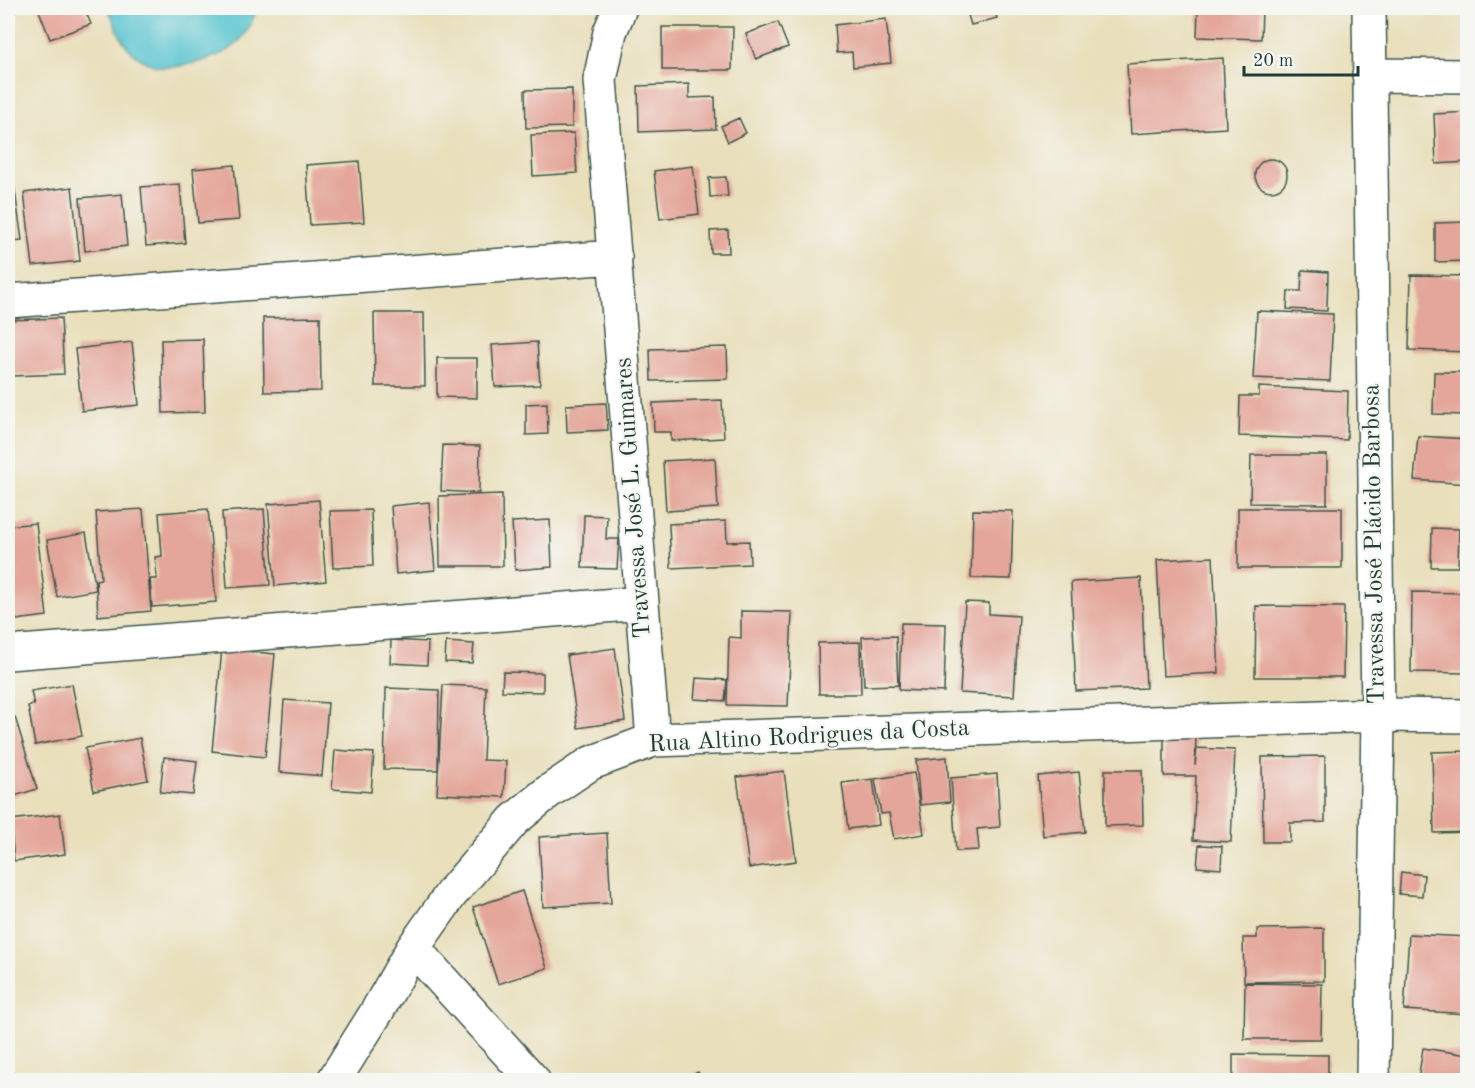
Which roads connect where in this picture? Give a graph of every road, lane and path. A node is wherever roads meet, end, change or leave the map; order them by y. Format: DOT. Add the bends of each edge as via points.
graph roads {
  1 [pos="620,8"];
  2 [pos="1369,8"];
  3 [pos="1369,75"];
  4 [pos="1467,76"];
  5 [pos="615,257"];
  6 [pos="8,301"];
  7 [pos="642,603"];
  8 [pos="8,653"];
  9 [pos="1378,716"];
  10 [pos="1467,716"];
  11 [pos="652,740"];
  12 [pos="413,948"];
  13 [pos="343,1075"];
  14 [pos="533,1080"];
  15 [pos="1373,1080"];
  1 -- 5 [label="street, Travessa José L. Guimares" via="610,32 600,80"];
  2 -- 3 [label="street, Travessa José Plácido Barbosa"];
  3 -- 4 [label="street"];
  3 -- 9 [label="street, Travessa José Plácido Barbosa"];
  5 -- 6 [label="street"];
  5 -- 7 [label="street, Travessa José L. Guimares"];
  7 -- 8 [label="street"];
  7 -- 11 [label="street, Travessa José L. Guimares"];
  9 -- 10 [label="street, Rua Altino Rodrigues da Costa"];
  9 -- 11 [label="street, Rua Altino Rodrigues da Costa"];
  9 -- 15 [label="street, Travessa José Plácido Barbosa"];
  11 -- 12 [label="street, Rua Altino Rodrigues da Costa" via="591,763 514,820 451,894"];
  12 -- 13 [label="street, Rua Altino Rodrigues da Costa"];
  12 -- 14 [label="street"];
}
